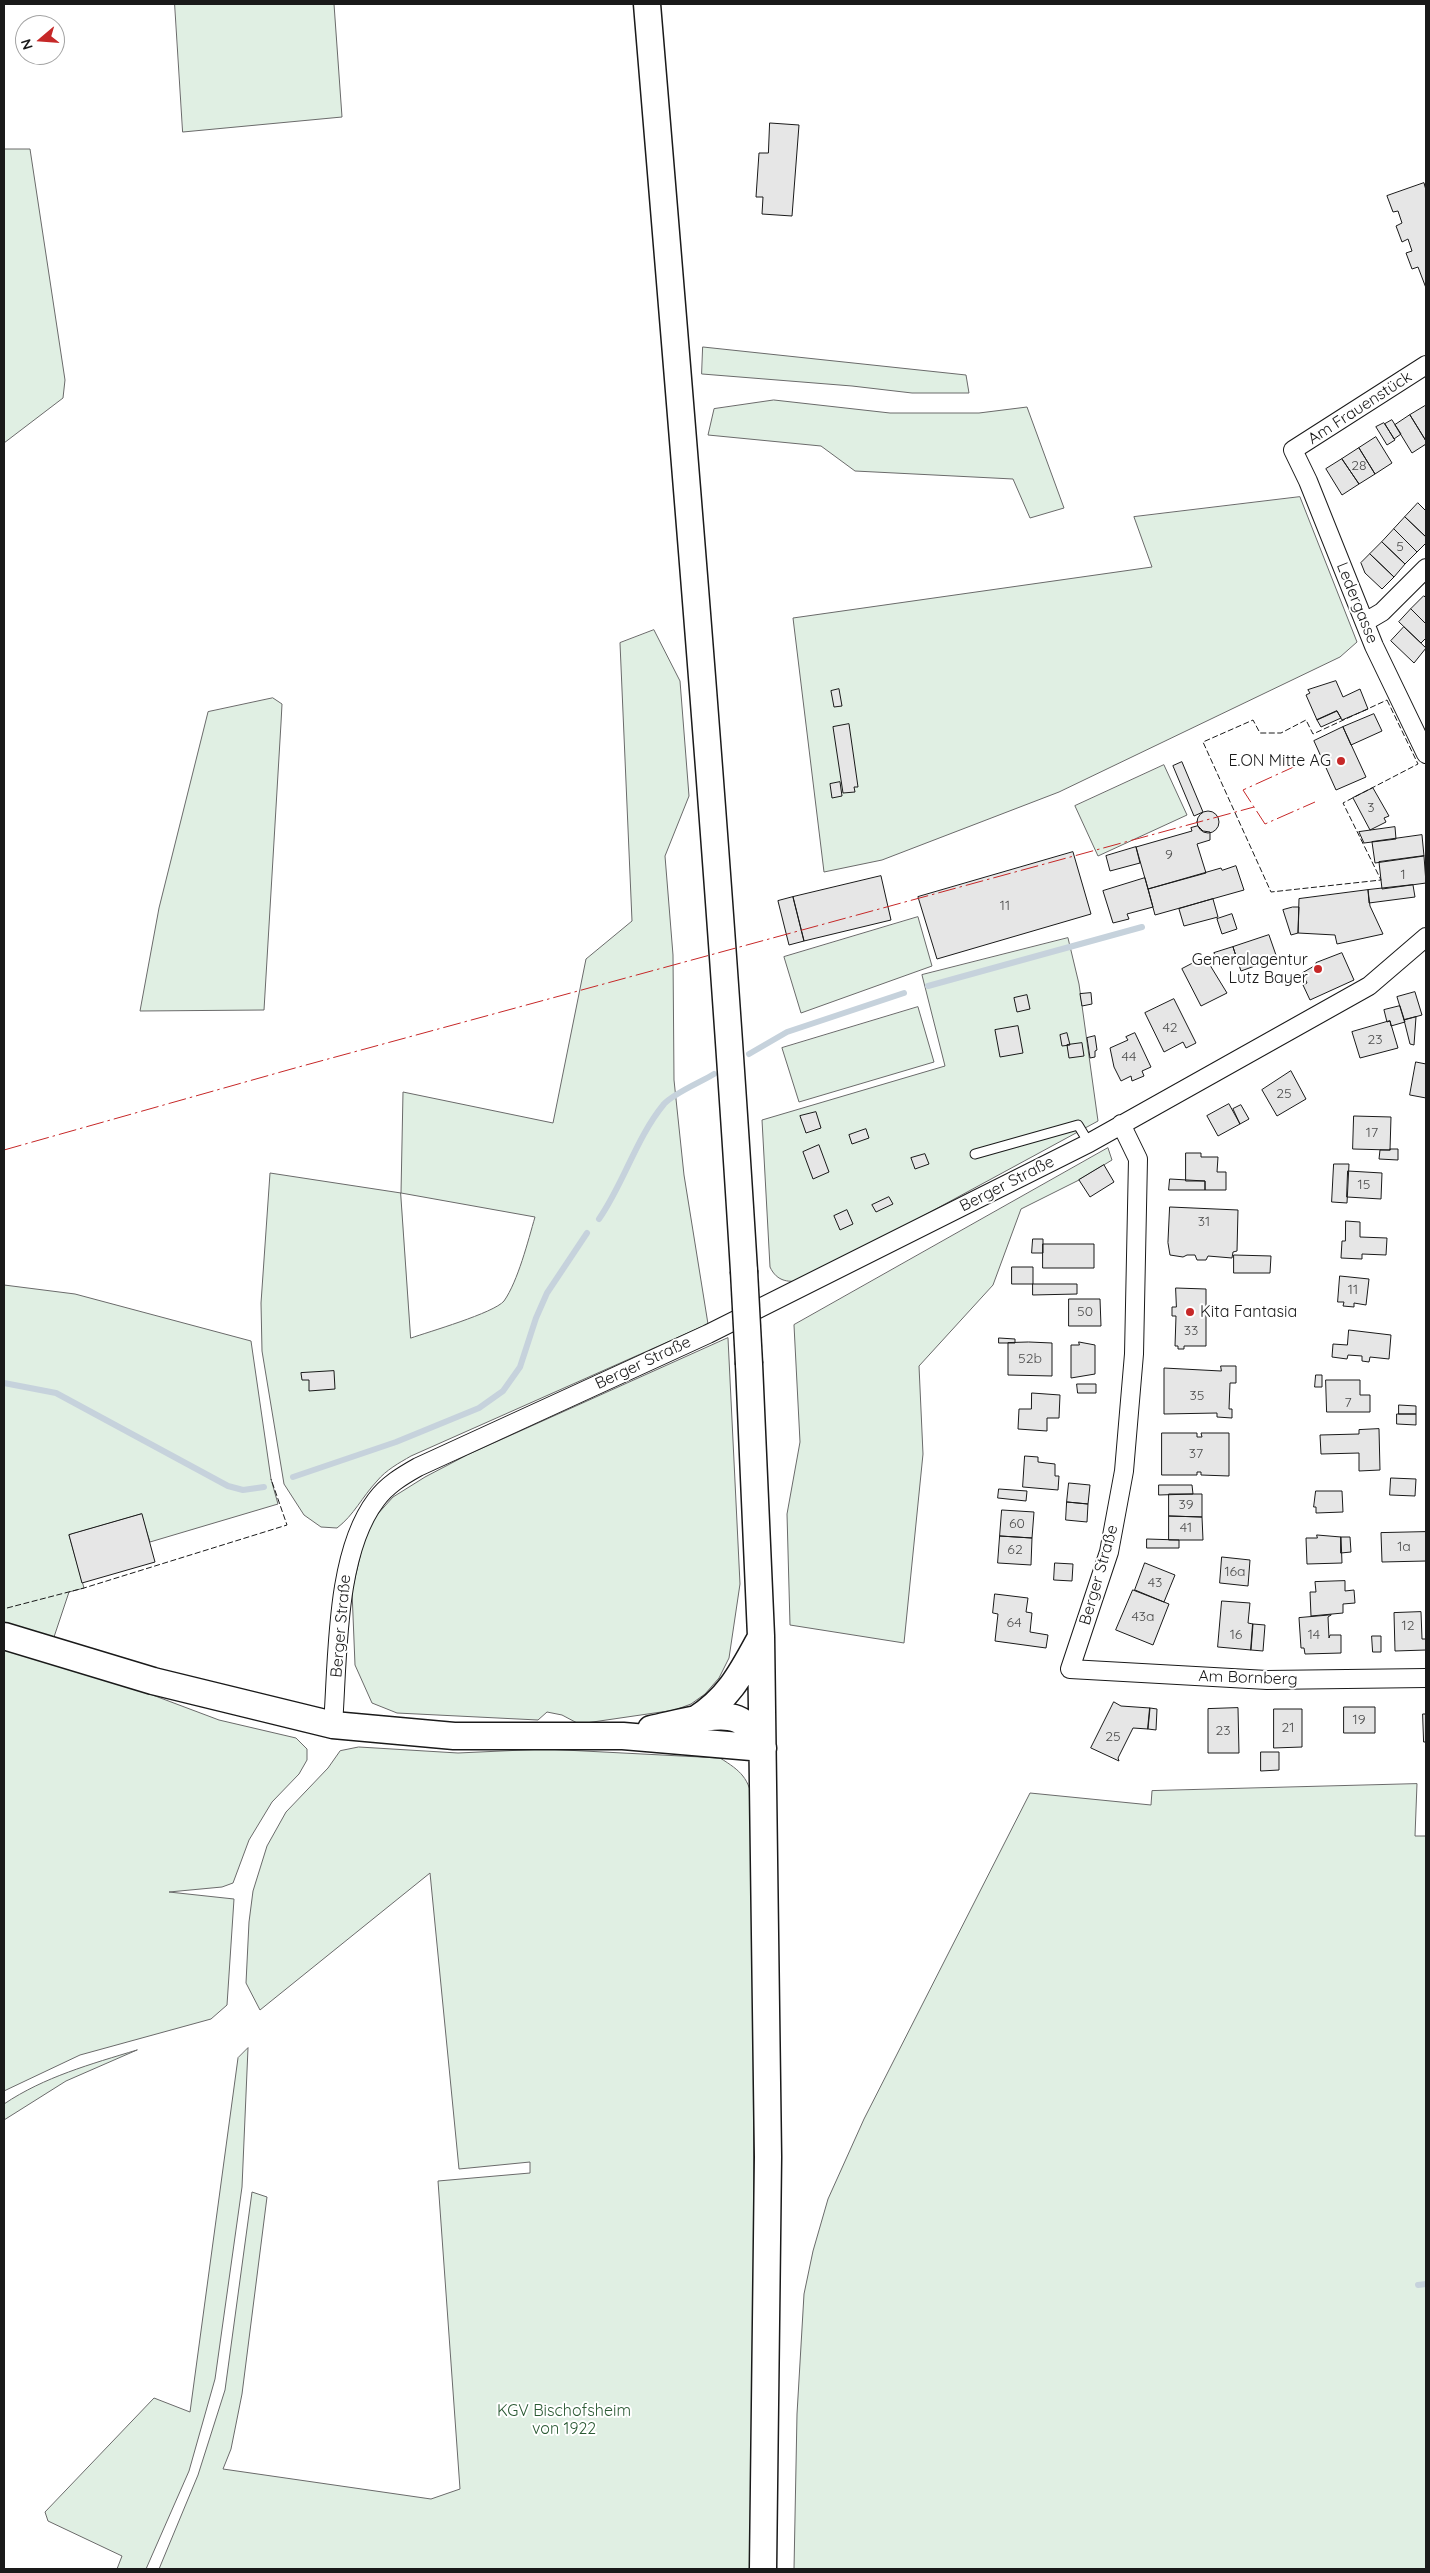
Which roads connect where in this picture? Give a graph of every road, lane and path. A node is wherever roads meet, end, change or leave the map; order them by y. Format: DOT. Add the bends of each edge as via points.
graph roads {
  1 [pos="647,4"];
  2 [pos="1426,365"];
  3 [pos="1294,450"];
  4 [pos="1426,568"];
  5 [pos="1365,622"];
  6 [pos="1426,754"];
  7 [pos="1426,937"];
  8 [pos="1121,1124"];
  9 [pos="1089,1143"];
  10 [pos="975,1154"];
  11 [pos="4,1636"];
  12 [pos="761,1636"];
  13 [pos="1070,1669"];
  14 [pos="1426,1678"];
  15 [pos="695,1720"];
  16 [pos="333,1725"];
  17 [pos="623,1736"];
  18 [pos="763,1748"];
  19 [pos="764,2569"];
  1 -- 12 [label="main road, bridge" via="710,776 744,1271"];
  2 -- 3 [label="street, Am Frauenstück"];
  3 -- 5 [label="street, Ledergasse"];
  4 -- 5 [label="street" via="1382,612"];
  5 -- 6 [label="street, Ledergasse"];
  7 -- 8 [label="street, Berger Straße" via="1369,986"];
  8 -- 9 [label="street, Berger Straße"];
  8 -- 13 [label="street, Berger Straße" via="1138,1159 1134,1354 1124,1471 1109,1552"];
  9 -- 10 [label="lane" via="1078,1124"];
  9 -- 16 [label="street, Berger Straße" via="708,1334 452,1451 401,1477 384,1490 368,1512 351,1552 343,1590"];
  11 -- 16 [label="main road" via="153,1681"];
  12 -- 15 [label="main road" via="731,1690 719,1704"];
  12 -- 18 [label="main road"];
  13 -- 14 [label="street, Am Bornberg" via="1267,1680"];
  15 -- 17 [label="main road"];
  15 -- 18 [label="main road" via="736,1719 747,1724"];
  16 -- 17 [label="main road" via="454,1736"];
  17 -- 18 [label="main road"];
  18 -- 19 [label="main road" via="768,2157"];
}
